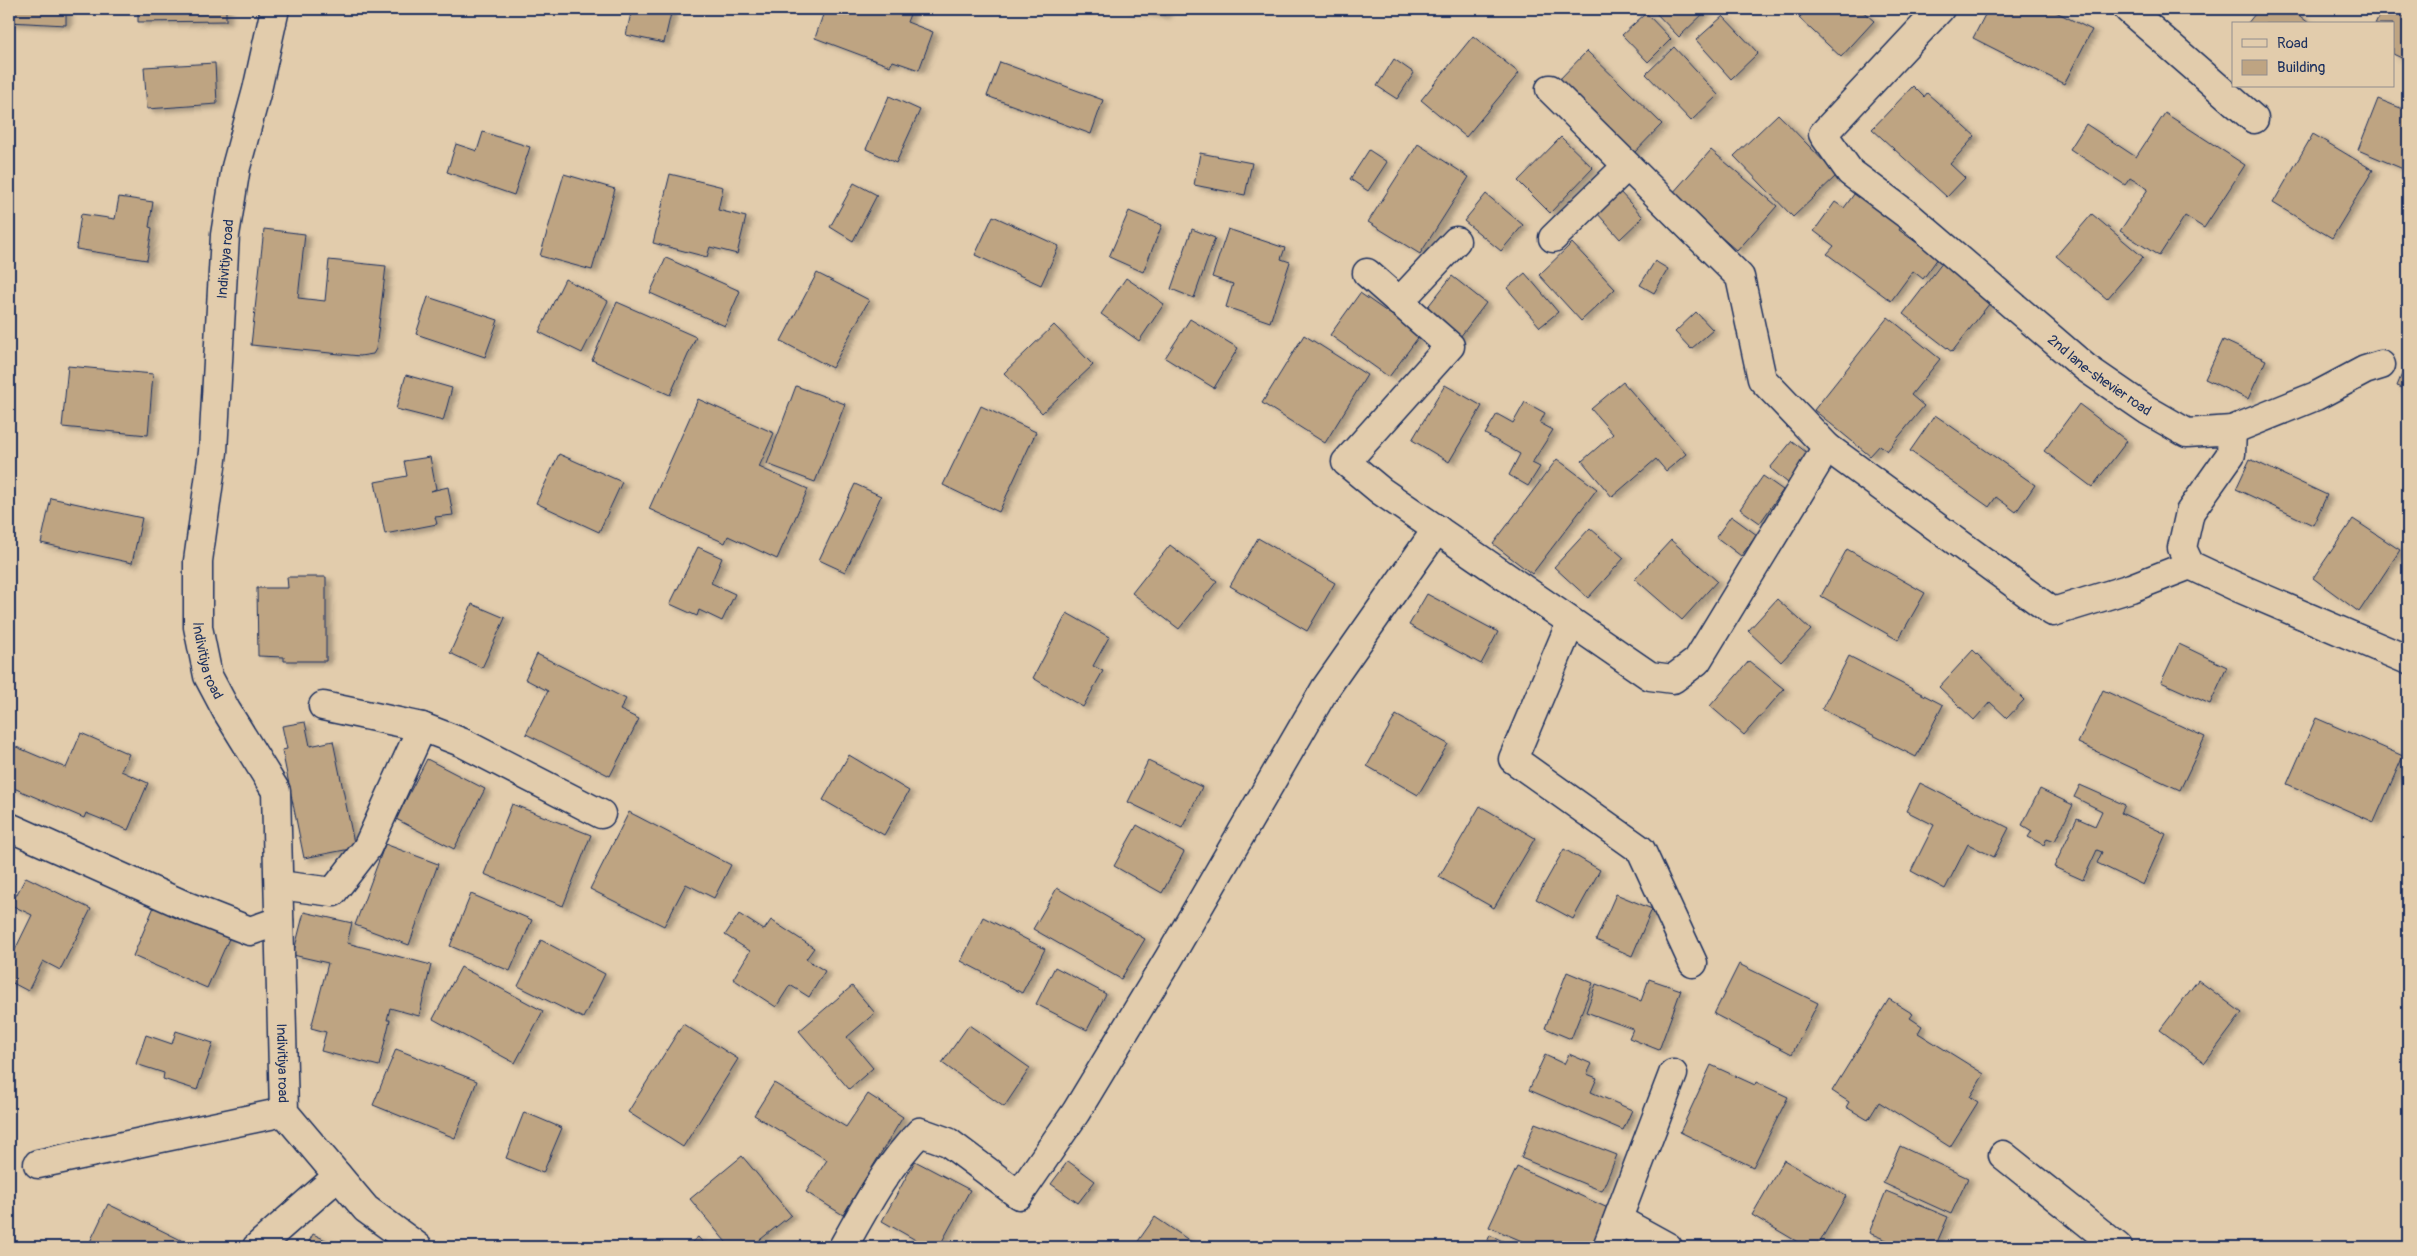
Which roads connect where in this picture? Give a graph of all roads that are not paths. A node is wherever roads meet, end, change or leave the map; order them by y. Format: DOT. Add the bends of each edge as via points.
graph roads {
  1 [pos="275,9"];
  2 [pos="1940,9"];
  3 [pos="2128,9"];
  4 [pos="1550,89"];
  5 [pos="2254,119"];
  6 [pos="1627,166"];
  7 [pos="1553,238"];
  8 [pos="1456,241"];
  9 [pos="1366,273"];
  10 [pos="1399,302"];
  11 [pos="2381,365"];
  12 [pos="2232,430"];
  13 [pos="1827,447"];
  14 [pos="1437,529"];
  15 [pos="2190,564"];
  16 [pos="1571,622"];
  17 [pos="2408,660"];
  18 [pos="323,706"];
  19 [pos="422,727"];
  20 [pos="601,814"];
  21 [pos="9,827"];
  22 [pos="278,885"];
  23 [pos="280,921"];
  24 [pos="1693,963"];
  25 [pos="1673,1074"];
  26 [pos="284,1112"];
  27 [pos="2003,1155"];
  28 [pos="38,1164"];
  29 [pos="338,1176"];
  30 [pos="1619,1220"];
  31 [pos="257,1247"];
  32 [pos="418,1247"];
  33 [pos="843,1247"];
  34 [pos="1607,1247"];
  35 [pos="1668,1247"];
  36 [pos="2118,1247"];
  1 -- 22 [label="street, Indivitiya road" via="236,167 225,235 213,452 198,562 198,627 208,676 276,791"];
  2 -- 12 [label="street, 2nd lane-shevier road" via="1823,134 1850,172 1909,216 2086,368 2187,433"];
  3 -- 5 [label="street"];
  4 -- 6 [label="street"];
  6 -- 7 [label="street"];
  6 -- 13 [label="street" via="1740,277 1762,379"];
  8 -- 10 [label="street"];
  9 -- 10 [label="street"];
  10 -- 14 [label="street" via="1450,346 1346,462 1381,491"];
  11 -- 12 [label="street"];
  12 -- 15 [label="street" via="2231,454 2190,512 2182,548"];
  13 -- 15 [label="street" via="2053,612 2131,588"];
  13 -- 16 [label="street" via="1698,661 1673,679 1650,676"];
  14 -- 16 [label="street"];
  14 -- 33 [label="street" via="1325,689 1081,1104 1019,1195 948,1142 920,1132 876,1186"];
  15 -- 17 [label="street" via="2237,588"];
  16 -- 24 [label="street" via="1513,759 1641,850"];
  18 -- 19 [label="street"];
  19 -- 20 [label="street" via="461,742"];
  19 -- 22 [label="street" via="367,848 334,892"];
  21 -- 23 [label="street" via="250,931"];
  22 -- 23 [label="street, Indivitiya road"];
  23 -- 26 [label="street, Indivitiya road"];
  25 -- 30 [label="street"];
  26 -- 28 [label="street"];
  26 -- 29 [label="street, Indivitiya road"];
  27 -- 36 [label="street"];
  29 -- 31 [label="street"];
  29 -- 32 [label="street, Indivitiya road" via="366,1209"];
  30 -- 34 [label="street"];
  30 -- 35 [label="street"];
}
